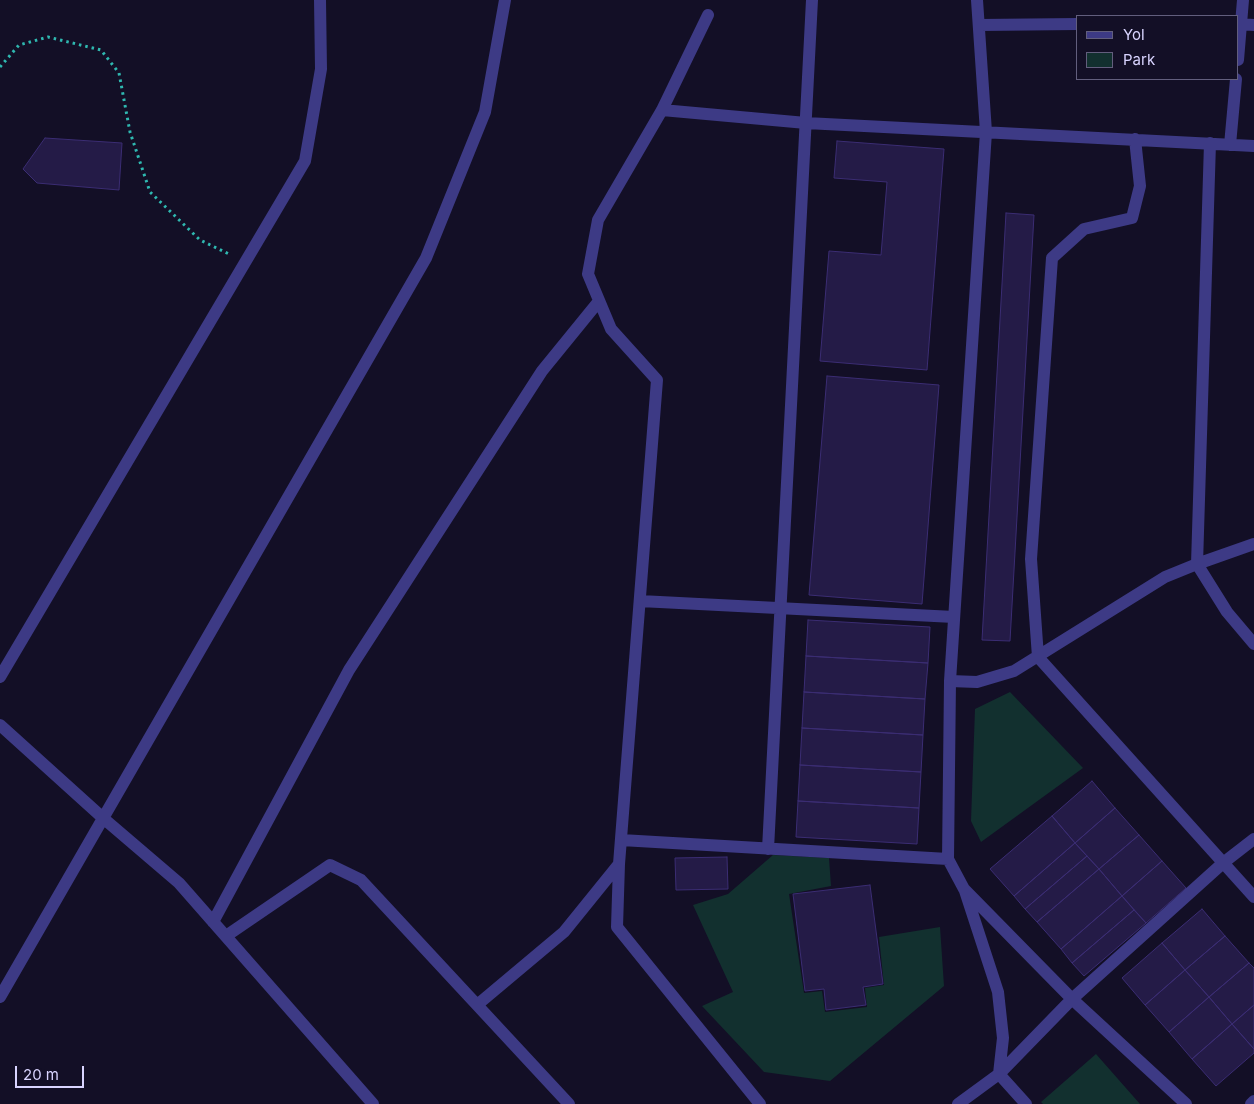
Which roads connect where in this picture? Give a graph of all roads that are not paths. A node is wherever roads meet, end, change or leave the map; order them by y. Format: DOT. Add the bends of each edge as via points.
graph roads {
  1 [pos="320,0"];
  2 [pos="505,0"];
  3 [pos="812,0"];
  4 [pos="977,0"];
  5 [pos="1243,0"];
  6 [pos="708,15"];
  7 [pos="1076,24"];
  8 [pos="1239,24"];
  9 [pos="979,25"];
  10 [pos="1254,25"];
  11 [pos="1236,80"];
  12 [pos="662,110"];
  13 [pos="806,123"];
  14 [pos="986,132"];
  15 [pos="1135,139"];
  16 [pos="1210,144"];
  17 [pos="1230,145"];
  18 [pos="1254,146"];
  19 [pos="599,300"];
  20 [pos="1254,544"];
  21 [pos="1198,564"];
  22 [pos="640,601"];
  23 [pos="780,608"];
  24 [pos="954,617"];
  25 [pos="1254,644"];
  26 [pos="1038,657"];
  27 [pos="0,677"];
  28 [pos="950,681"];
  29 [pos="0,725"];
  30 [pos="103,818"];
  31 [pos="621,840"];
  32 [pos="1254,840"];
  33 [pos="768,849"];
  34 [pos="948,859"];
  35 [pos="1223,863"];
  36 [pos="619,864"];
  37 [pos="964,889"];
  38 [pos="1254,897"];
  39 [pos="213,922"];
  40 [pos="226,936"];
  41 [pos="0,997"];
  42 [pos="1072,999"];
  43 [pos="477,1005"];
  44 [pos="999,1074"];
  45 [pos="373,1104"];
  46 [pos="569,1104"];
  47 [pos="760,1104"];
  48 [pos="958,1104"];
  49 [pos="1026,1104"];
  50 [pos="1186,1104"];
  1 -- 27 [label="street" via="321,69 305,161"];
  2 -- 30 [label="street" via="485,112 426,258"];
  3 -- 13 [label="street"];
  4 -- 9 [label="street"];
  5 -- 8 [label="street"];
  6 -- 12 [label="street"];
  7 -- 9 [label="street"];
  8 -- 10 [label="street"];
  9 -- 14 [label="street"];
  11 -- 17 [label="street"];
  12 -- 13 [label="street"];
  12 -- 19 [label="street" via="598,220 588,274"];
  13 -- 14 [label="street"];
  13 -- 23 [label="street"];
  14 -- 15 [label="street"];
  14 -- 24 [label="street"];
  15 -- 16 [label="street"];
  15 -- 26 [label="street" via="1140,186 1132,218 1084,229 1052,258 1031,559"];
  16 -- 17 [label="street"];
  16 -- 21 [label="street"];
  17 -- 18 [label="street"];
  19 -- 22 [label="street" via="611,329 657,380"];
  19 -- 39 [label="street" via="542,371 349,670"];
  20 -- 21 [label="street"];
  21 -- 25 [label="street" via="1227,612"];
  21 -- 26 [label="street" via="1164,577"];
  22 -- 23 [label="street"];
  22 -- 31 [label="street"];
  23 -- 24 [label="street"];
  23 -- 33 [label="street"];
  24 -- 28 [label="street"];
  26 -- 28 [label="street" via="1014,671 977,682"];
  26 -- 35 [label="street"];
  28 -- 34 [label="street"];
  29 -- 30 [label="street"];
  30 -- 39 [label="street" via="179,883"];
  30 -- 41 [label="street"];
  31 -- 33 [label="street"];
  31 -- 36 [label="street"];
  32 -- 35 [label="street"];
  33 -- 34 [label="street"];
  34 -- 37 [label="street"];
  35 -- 38 [label="street"];
  35 -- 42 [label="street"];
  36 -- 43 [label="street" via="564,932"];
  36 -- 47 [label="street" via="617,927"];
  37 -- 42 [label="street"];
  37 -- 44 [label="street" via="998,992 1003,1038"];
  39 -- 40 [label="street"];
  40 -- 43 [label="street" via="330,865 361,880"];
  40 -- 45 [label="street"];
  42 -- 44 [label="street"];
  42 -- 50 [label="street"];
  43 -- 46 [label="street"];
  44 -- 48 [label="street"];
  44 -- 49 [label="street"];
}
